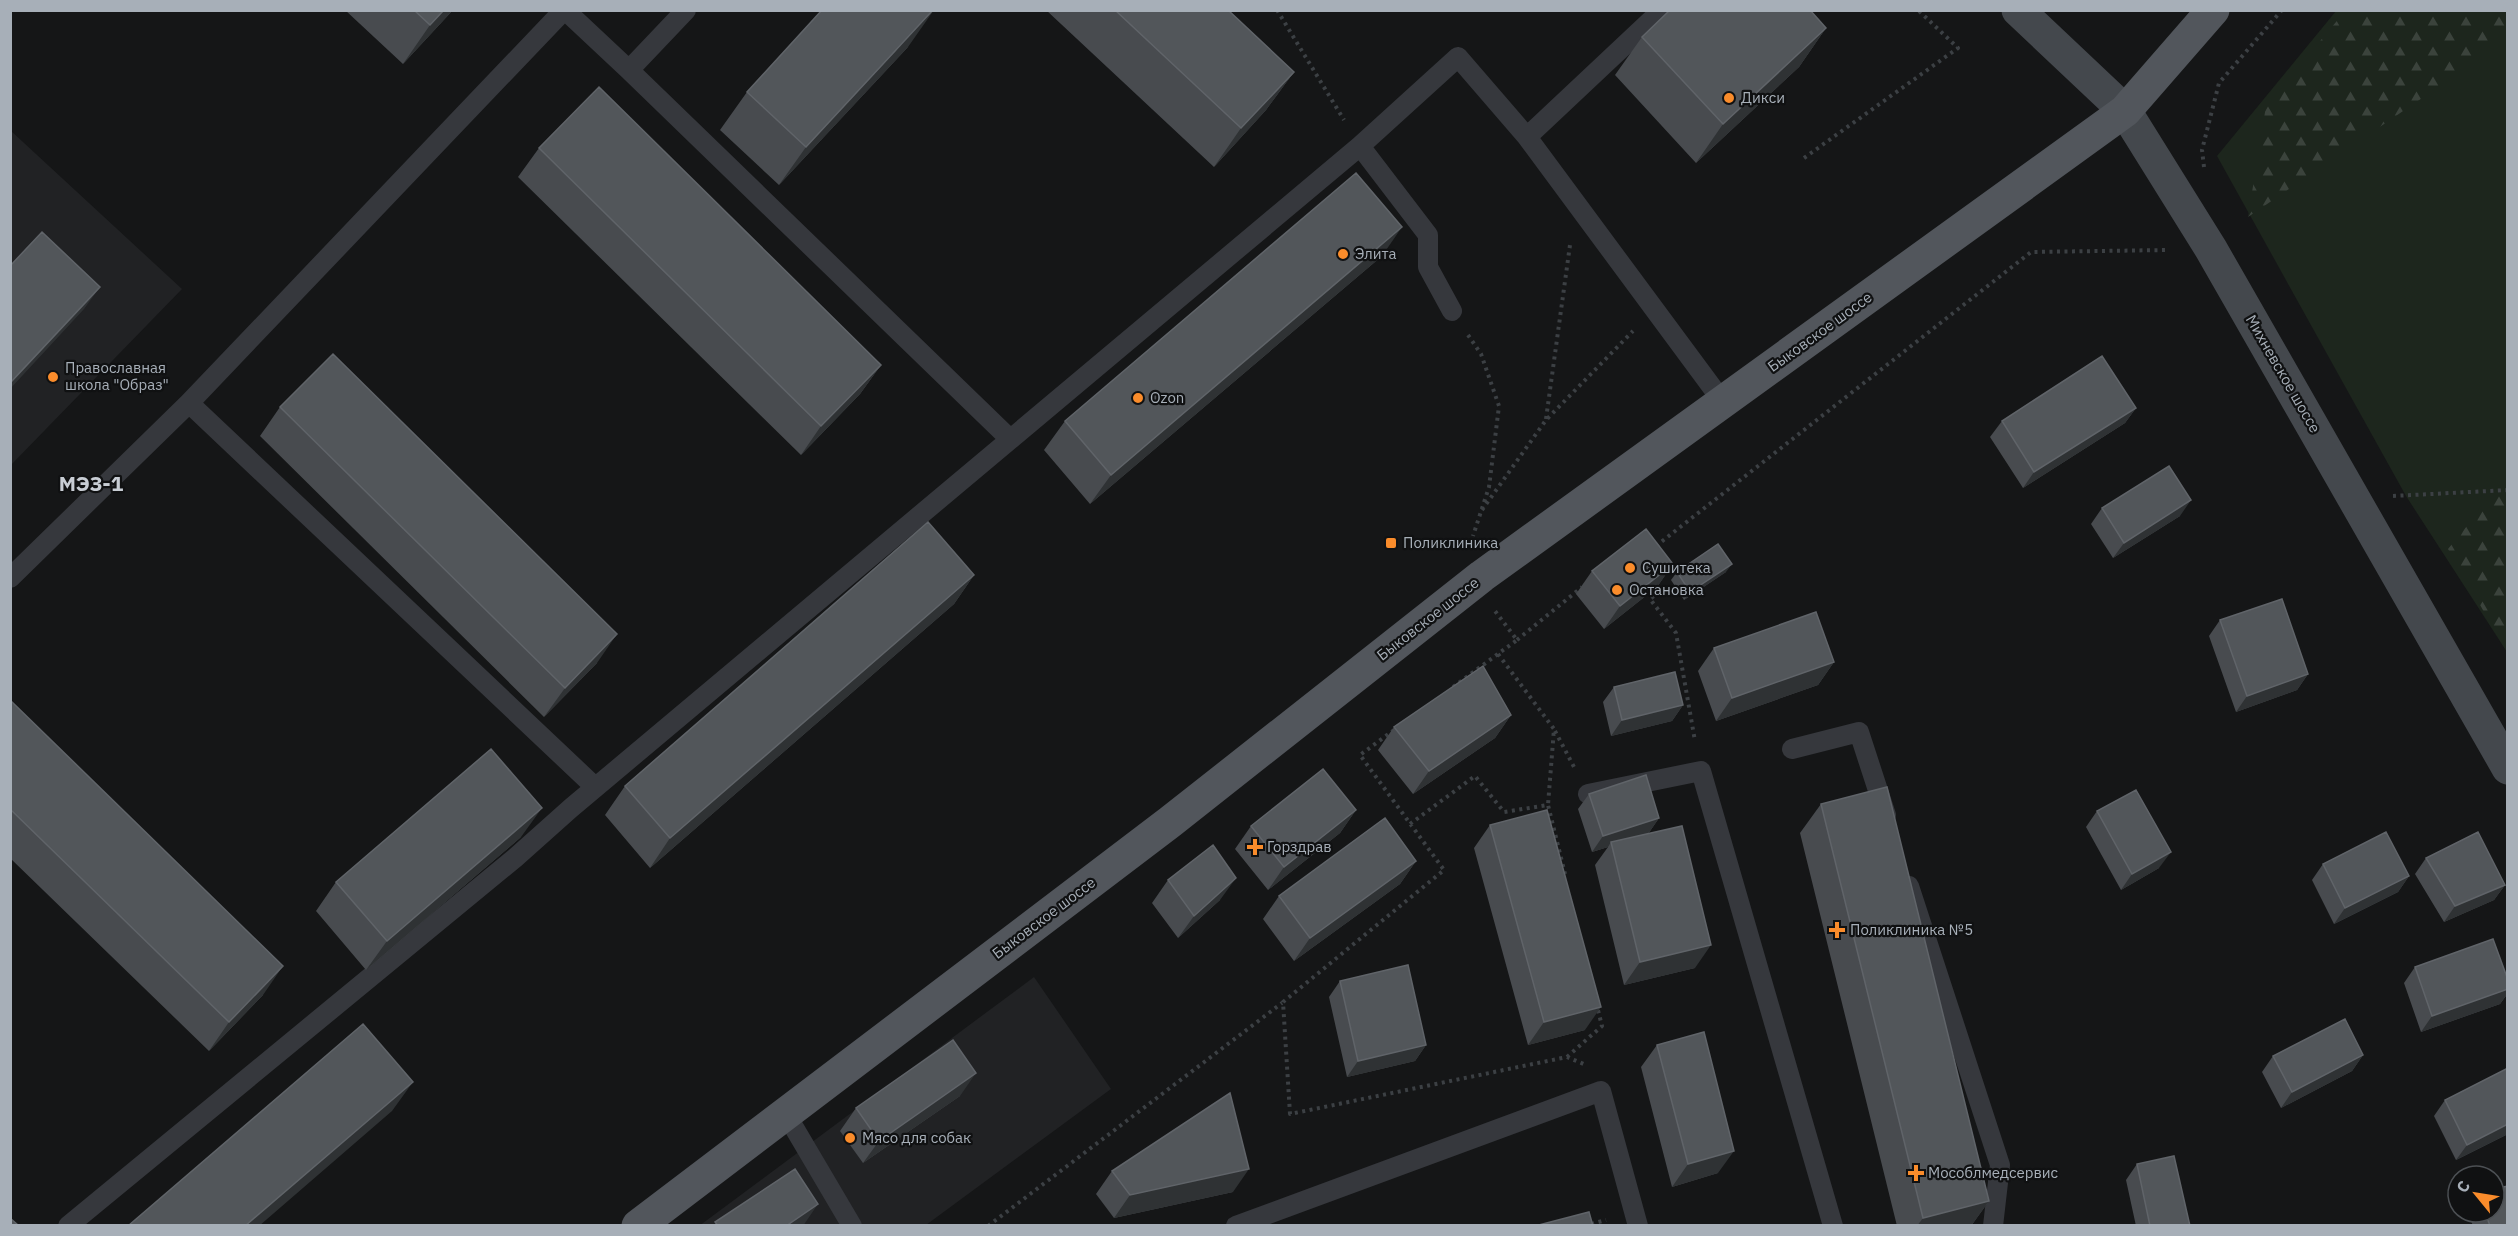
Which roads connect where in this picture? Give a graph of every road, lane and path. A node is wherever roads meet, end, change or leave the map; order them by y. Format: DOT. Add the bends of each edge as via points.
graph roads {
  1 [pos="564,10"];
  2 [pos="686,10"];
  3 [pos="1276,10"];
  4 [pos="1662,10"];
  5 [pos="1918,10"];
  6 [pos="2018,10"];
  7 [pos="2213,10"];
  8 [pos="2282,10"];
  9 [pos="630,70"];
  10 [pos="2124,111"];
  11 [pos="1527,137"];
  12 [pos="1360,146"];
  13 [pos="1804,158"];
  14 [pos="2205,169"];
  15 [pos="1576,201"];
  16 [pos="2211,249"];
  17 [pos="1655,309"];
  18 [pos="1452,311"];
  19 [pos="1723,402"];
  20 [pos="189,403"];
  21 [pos="1546,420"];
  22 [pos="1010,439"];
  23 [pos="2508,490"];
  24 [pos="2354,498"];
  25 [pos="1478,516"];
  26 [pos="1648,552"];
  27 [pos="1651,574"];
  28 [pos="10,578"];
  29 [pos="1474,583"];
  30 [pos="1584,586"];
  31 [pos="1517,640"];
  32 [pos="1498,654"];
  33 [pos="1452,688"];
  34 [pos="1396,728"];
  35 [pos="1554,729"];
  36 [pos="1792,749"];
  37 [pos="2508,768"];
  38 [pos="1701,771"];
  39 [pos="595,787"];
  40 [pos="1588,795"];
  41 [pos="1548,805"];
  42 [pos="1410,824"];
  43 [pos="1893,835"];
  44 [pos="1904,869"];
  45 [pos="1568,886"];
  46 [pos="1283,1002"];
  47 [pos="1596,1003"];
  48 [pos="1567,1057"];
  49 [pos="1601,1092"];
  50 [pos="786,1114"];
  51 [pos="68,1226"];
  52 [pos="638,1226"];
  53 [pos="852,1226"];
  54 [pos="988,1226"];
  55 [pos="1236,1226"];
  56 [pos="1638,1226"];
  57 [pos="1833,1226"];
  58 [pos="1993,1226"];
  1 -- 9 [label="lane"];
  1 -- 20 [label="lane"];
  2 -- 9 [label="lane"];
  3 -- 12 [label="path"];
  4 -- 11 [label="lane"];
  5 -- 13 [label="path" via="1958,48"];
  6 -- 10 [label="street, Михневское шоссе"];
  7 -- 10 [label="main road, Быковское шоссе"];
  8 -- 14 [label="path" via="2219,83 2202,150"];
  9 -- 22 [label="lane"];
  10 -- 16 [label="street, Михневское шоссе"];
  10 -- 19 [label="main road, Быковское шоссе"];
  11 -- 12 [label="lane" via="1458,57"];
  11 -- 15 [label="lane"];
  12 -- 18 [label="lane" via="1428,234 1428,267"];
  12 -- 22 [label="lane"];
  15 -- 17 [label="lane"];
  15 -- 21 [label="path"];
  16 -- 24 [label="street, Михневское шоссе"];
  16 -- 26 [label="path" via="2031,252"];
  17 -- 19 [label="lane"];
  17 -- 21 [label="path"];
  18 -- 25 [label="path" via="1481,354 1498,406 1490,487"];
  19 -- 29 [label="main road, Быковское шоссе"];
  20 -- 28 [label="lane"];
  20 -- 39 [label="lane"];
  21 -- 25 [label="path"];
  22 -- 39 [label="lane"];
  23 -- 24 [label="path"];
  24 -- 37 [label="street, Михневское шоссе"];
  25 -- 29 [label="path" via="1470,546"];
  27 -- 38 [label="path" via="1663,589 1650,599 1676,633"];
  29 -- 31 [label="path"];
  29 -- 50 [label="main road, Быковское шоссе" via="1170,822"];
  30 -- 31 [label="path"];
  31 -- 32 [label="path"];
  32 -- 33 [label="path"];
  32 -- 35 [label="path"];
  34 -- 42 [label="path" via="1360,755"];
  35 -- 40 [label="path"];
  35 -- 41 [label="path"];
  36 -- 43 [label="lane" via="1859,732"];
  38 -- 40 [label="lane"];
  38 -- 57 [label="lane"];
  39 -- 51 [label="lane" via="506,866"];
  41 -- 42 [label="path" via="1504,812 1475,776"];
  41 -- 45 [label="path"];
  42 -- 46 [label="path" via="1444,870"];
  44 -- 58 [label="lane" via="2000,1165"];
  46 -- 48 [label="path" via="1290,1113"];
  46 -- 54 [label="path"];
  47 -- 48 [label="path" via="1602,1026"];
  48 -- 49 [label="path" via="1596,1069"];
  49 -- 55 [label="lane"];
  49 -- 56 [label="lane"];
  50 -- 52 [label="main road, Быковское шоссе"];
  50 -- 53 [label="lane"];
}
